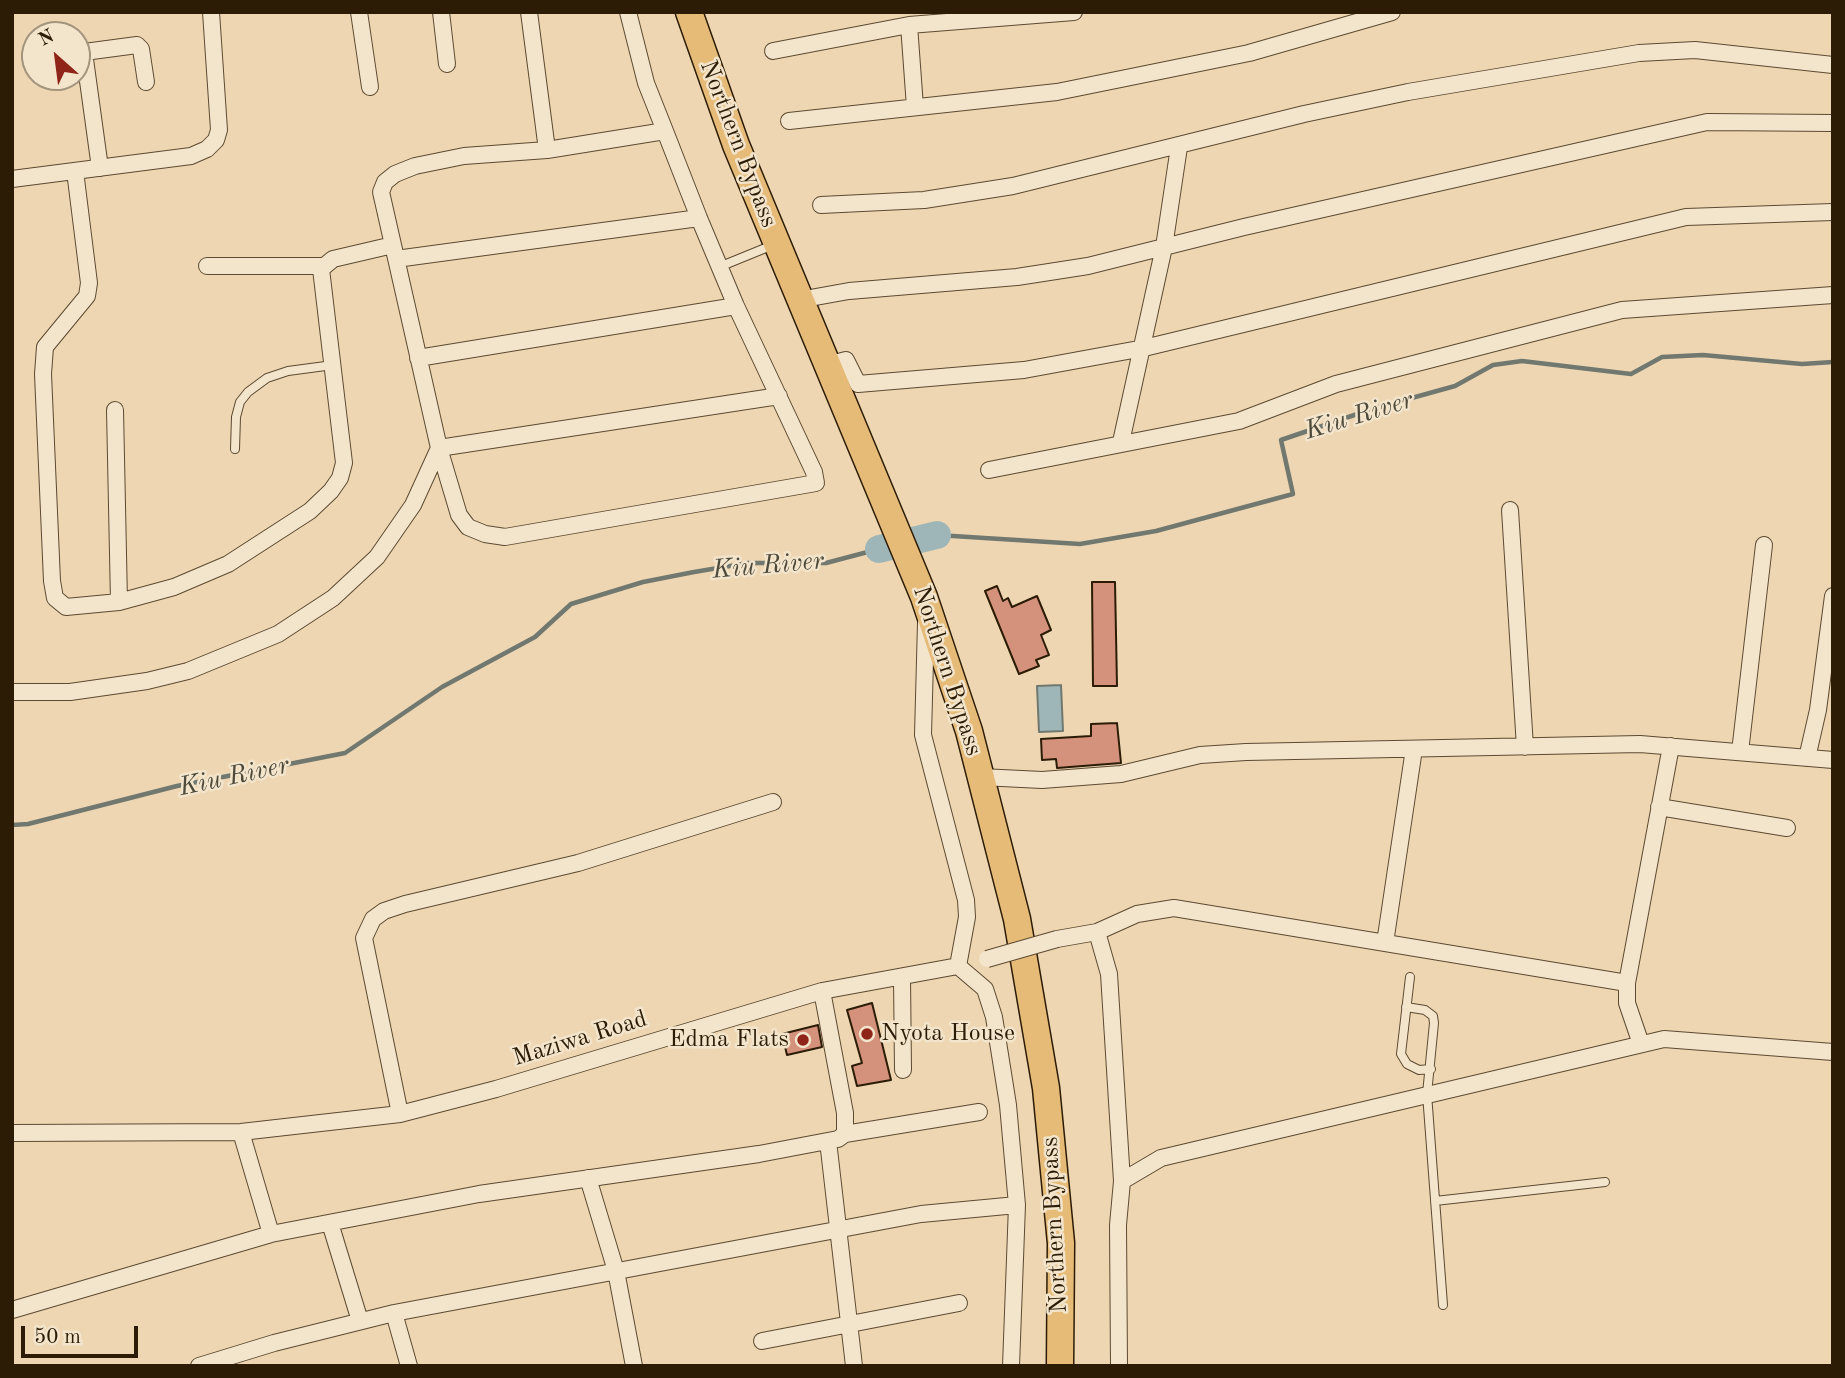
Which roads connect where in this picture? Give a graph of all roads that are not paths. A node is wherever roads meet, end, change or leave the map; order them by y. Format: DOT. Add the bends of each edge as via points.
graph roads {
  1 [pos="211,12"];
  2 [pos="359,12"];
  3 [pos="441,12"];
  4 [pos="528,12"];
  5 [pos="628,12"];
  6 [pos="689,12"];
  7 [pos="1074,12"];
  8 [pos="1392,12"];
  9 [pos="909,25"];
  10 [pos="772,51"];
  11 [pos="91,52"];
  12 [pos="447,64"];
  13 [pos="1833,65"];
  14 [pos="146,82"];
  15 [pos="370,87"];
  16 [pos="87,91"];
  17 [pos="915,107"];
  18 [pos="789,121"];
  19 [pos="1833,122"];
  20 [pos="665,131"];
  21 [pos="1179,147"];
  22 [pos="547,149"];
  23 [pos="100,168"];
  24 [pos="75,171"];
  25 [pos="12,178"];
  26 [pos="821,205"];
  27 [pos="1833,212"];
  28 [pos="699,218"];
  29 [pos="776,244"];
  30 [pos="1164,247"];
  31 [pos="394,252"];
  32 [pos="322,265"];
  33 [pos="207,266"];
  34 [pos="719,267"];
  35 [pos="1833,295"];
  36 [pos="799,300"];
  37 [pos="736,306"];
  38 [pos="1144,348"];
  39 [pos="418,358"];
  40 [pos="332,365"];
  41 [pos="827,365"];
  42 [pos="779,396"];
  43 [pos="115,410"];
  44 [pos="1121,442"];
  45 [pos="235,449"];
  46 [pos="439,449"];
  47 [pos="989,470"];
  48 [pos="1510,510"];
  49 [pos="1763,545"];
  50 [pos="1833,596"];
  51 [pos="119,602"];
  52 [pos="927,605"];
  53 [pos="12,692"];
  54 [pos="1671,746"];
  55 [pos="1525,747"];
  56 [pos="1414,749"];
  57 [pos="1740,752"];
  58 [pos="1807,758"];
  59 [pos="1833,760"];
  60 [pos="981,777"];
  61 [pos="773,802"];
  62 [pos="1659,807"];
  63 [pos="1787,828"];
  64 [pos="1097,932"];
  65 [pos="1385,943"];
  66 [pos="958,966"];
  67 [pos="1410,977"];
  68 [pos="902,978"];
  69 [pos="1627,983"];
  70 [pos="822,991"];
  71 [pos="1406,1007"];
  72 [pos="1641,1044"];
  73 [pos="1833,1052"];
  74 [pos="1431,1069"];
  75 [pos="903,1070"];
  76 [pos="1427,1094"];
  77 [pos="979,1112"];
  78 [pos="400,1114"];
  79 [pos="241,1132"];
  80 [pos="12,1133"];
  81 [pos="845,1133"];
  82 [pos="828,1141"];
  83 [pos="587,1178"];
  84 [pos="1122,1181"];
  85 [pos="1605,1182"];
  86 [pos="1435,1201"];
  87 [pos="1017,1205"];
  88 [pos="330,1223"];
  89 [pos="838,1230"];
  90 [pos="271,1234"];
  91 [pos="616,1271"];
  92 [pos="959,1303"];
  93 [pos="1443,1305"];
  94 [pos="12,1310"];
  95 [pos="394,1313"];
  96 [pos="360,1321"];
  97 [pos="849,1324"];
  98 [pos="762,1341"];
  99 [pos="199,1366"];
  100 [pos="409,1366"];
  101 [pos="634,1366"];
  102 [pos="854,1366"];
  103 [pos="1011,1366"];
  104 [pos="1060,1366"];
  105 [pos="1119,1366"];
  1 -- 23 [label="street" via="216,141 191,156"];
  2 -- 15 [label="street"];
  3 -- 12 [label="street"];
  4 -- 22 [label="street"];
  5 -- 20 [label="street" via="635,51"];
  6 -- 29 [label="main road, Northern Bypass"];
  7 -- 9 [label="street"];
  8 -- 17 [label="street" via="1250,53 1070,89"];
  9 -- 10 [label="street"];
  9 -- 17 [label="street"];
  11 -- 14 [label="street" via="136,45 141,49"];
  13 -- 21 [label="street" via="1695,50 1639,53 1408,92"];
  16 -- 23 [label="street"];
  17 -- 18 [label="street"];
  19 -- 30 [label="street" via="1707,122"];
  20 -- 22 [label="street"];
  20 -- 28 [label="street"];
  21 -- 26 [label="street" via="1013,186 924,200"];
  21 -- 30 [label="street"];
  22 -- 31 [label="street" via="464,156 395,174 381,192"];
  23 -- 24 [label="street"];
  24 -- 25 [label="street"];
  24 -- 51 [label="street" via="87,296 45,347 43,374 52,581 55,598 66,607"];
  27 -- 38 [label="street" via="1686,217"];
  28 -- 31 [label="street"];
  28 -- 34 [label="street"];
  29 -- 34 [label="lane"];
  29 -- 36 [label="main road, Northern Bypass"];
  30 -- 36 [label="street" via="1017,277 849,291"];
  30 -- 38 [label="street"];
  31 -- 32 [label="street" via="333,259"];
  31 -- 39 [label="street"];
  32 -- 33 [label="street"];
  32 -- 40 [label="street"];
  34 -- 37 [label="street"];
  35 -- 44 [label="street" via="1622,310 1336,384 1239,421"];
  36 -- 41 [label="main road, Northern Bypass"];
  37 -- 39 [label="street"];
  37 -- 42 [label="street"];
  38 -- 41 [label="street" via="1024,370 858,384 846,360"];
  38 -- 44 [label="street"];
  39 -- 46 [label="street"];
  40 -- 45 [label="lane" via="288,371 267,378 248,392 236,417"];
  40 -- 51 [label="street" via="344,463 331,491 310,511 228,564 174,587"];
  41 -- 52 [label="main road, Northern Bypass"];
  42 -- 46 [label="street"];
  42 -- 46 [label="street" via="816,483 505,537 468,527 459,515"];
  43 -- 51 [label="street"];
  44 -- 47 [label="street"];
  46 -- 53 [label="street" via="408,513 377,557 333,598 278,634 161,678 70,692"];
  48 -- 55 [label="street"];
  49 -- 57 [label="street"];
  50 -- 58 [label="street"];
  52 -- 60 [label="main road, Northern Bypass"];
  52 -- 66 [label="street" via="923,735 966,900"];
  54 -- 55 [label="street"];
  54 -- 57 [label="street"];
  54 -- 62 [label="street"];
  55 -- 56 [label="street"];
  56 -- 60 [label="street" via="1246,752 1200,755 1121,774 1042,780"];
  56 -- 65 [label="street"];
  57 -- 58 [label="street"];
  58 -- 59 [label="street"];
  60 -- 104 [label="main road, Northern Bypass" via="1017,919 1046,1088 1060,1243"];
  61 -- 78 [label="street" via="579,863 405,904 373,919 364,939"];
  62 -- 63 [label="street"];
  62 -- 69 [label="street"];
  64 -- 65 [label="street, Maziwa Road" via="1137,914 1174,908"];
  64 -- 66 [label="street, Maziwa Road, bridge"];
  64 -- 84 [label="street" via="1110,974"];
  65 -- 69 [label="street, Maziwa Road"];
  66 -- 68 [label="street, Maziwa Road"];
  66 -- 87 [label="street" via="985,989 994,1017"];
  67 -- 71 [label="lane"];
  68 -- 70 [label="street, Maziwa Road"];
  68 -- 75 [label="street"];
  69 -- 72 [label="street"];
  70 -- 78 [label="street, Maziwa Road"];
  70 -- 81 [label="street"];
  71 -- 74 [label="lane" via="1433,1016"];
  71 -- 74 [label="lane" via="1401,1054 1419,1070"];
  72 -- 73 [label="street" via="1683,1038"];
  72 -- 76 [label="street"];
  74 -- 76 [label="lane"];
  76 -- 84 [label="street" via="1161,1158"];
  76 -- 86 [label="lane"];
  77 -- 81 [label="street"];
  78 -- 79 [label="street, Maziwa Road"];
  79 -- 80 [label="street, Maziwa Road"];
  79 -- 90 [label="street"];
  81 -- 82 [label="street"];
  82 -- 83 [label="street"];
  82 -- 89 [label="street"];
  83 -- 88 [label="street"];
  83 -- 91 [label="street"];
  84 -- 105 [label="street"];
  85 -- 86 [label="lane"];
  86 -- 93 [label="lane"];
  87 -- 89 [label="street" via="921,1214"];
  87 -- 103 [label="street"];
  88 -- 90 [label="street"];
  88 -- 96 [label="street"];
  89 -- 91 [label="street"];
  89 -- 97 [label="street"];
  90 -- 94 [label="street"];
  91 -- 95 [label="street"];
  91 -- 101 [label="street"];
  92 -- 97 [label="street"];
  95 -- 96 [label="street"];
  95 -- 100 [label="street"];
  96 -- 99 [label="street"];
  97 -- 98 [label="street"];
  97 -- 102 [label="street"];
}
